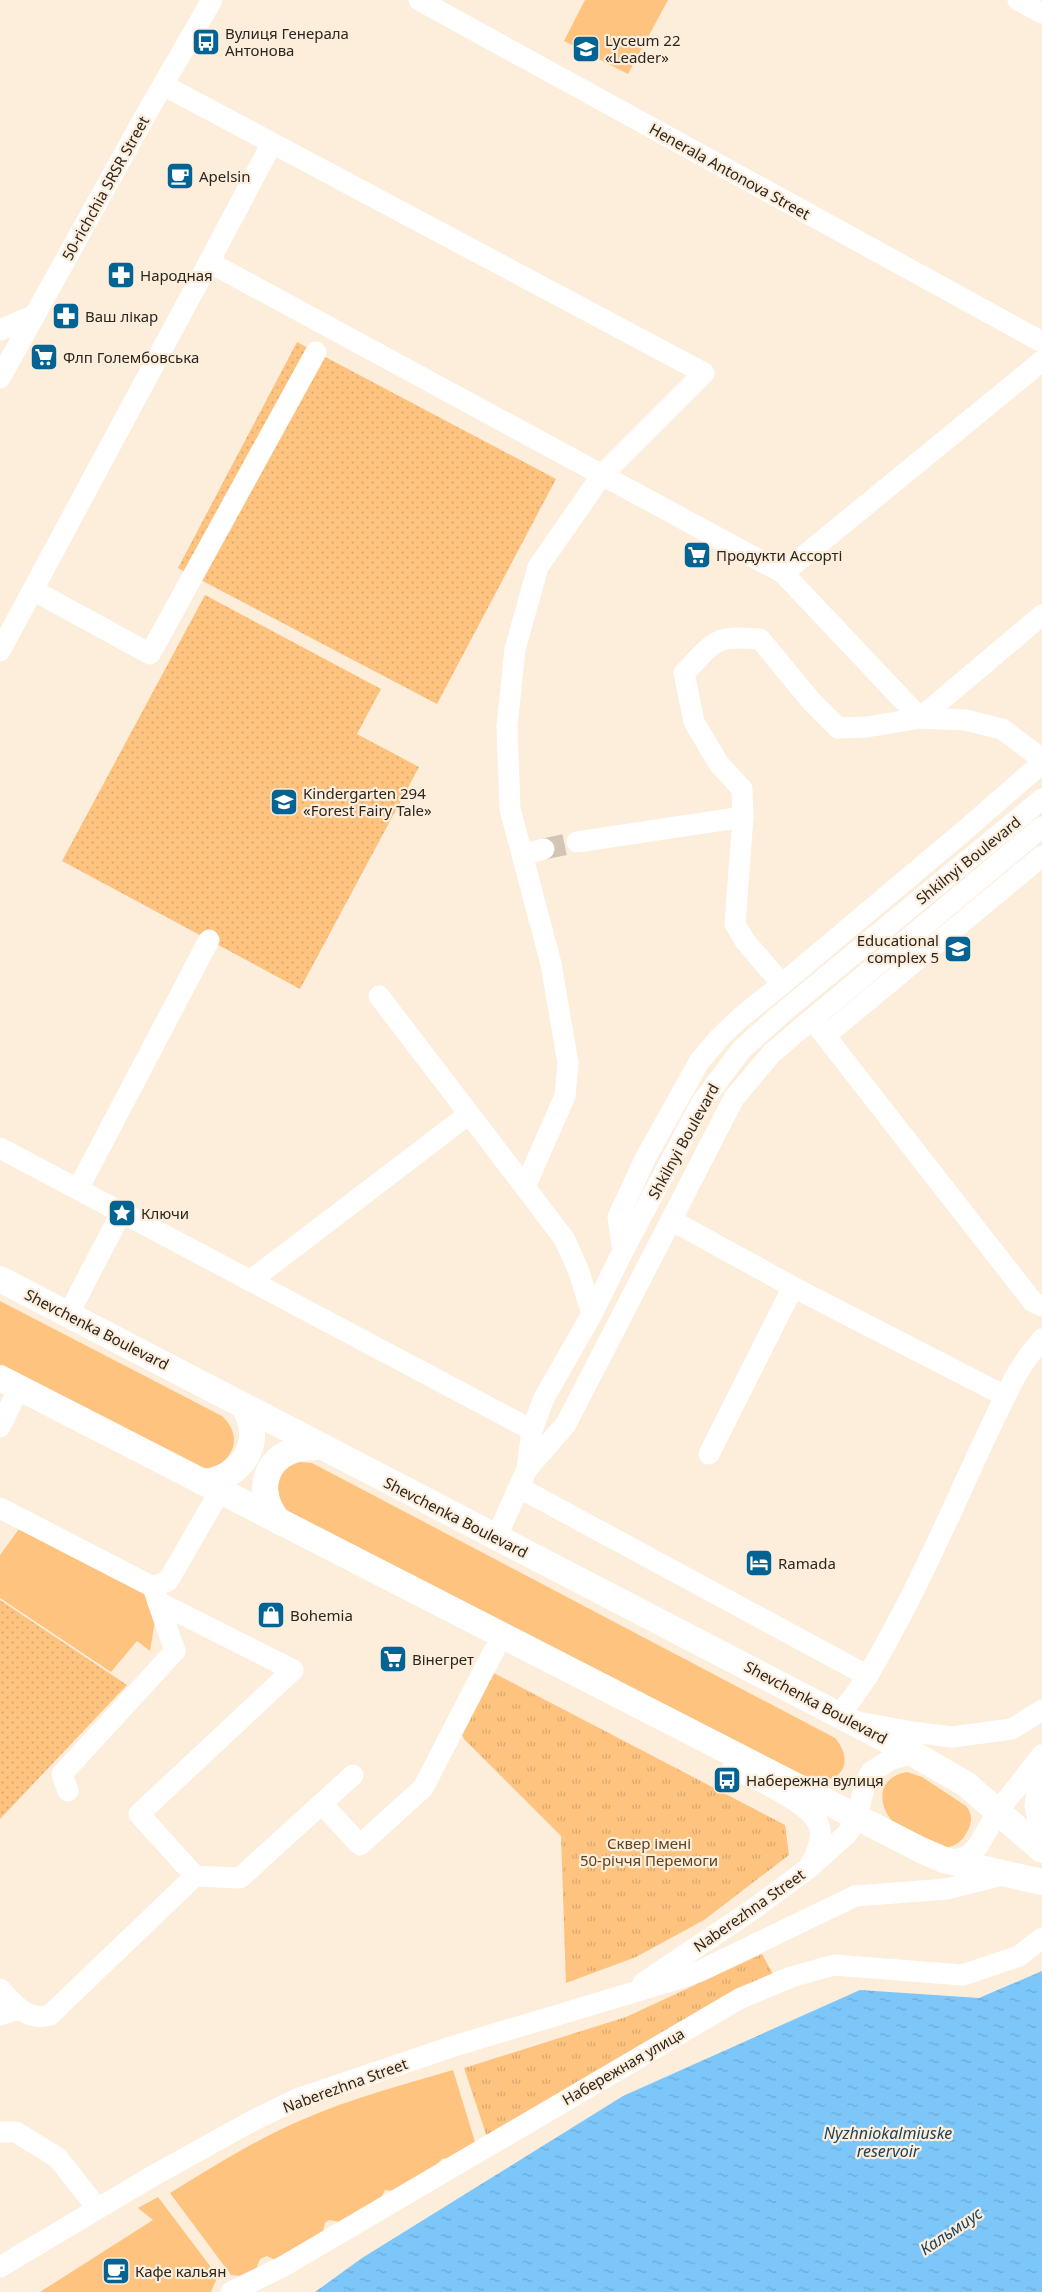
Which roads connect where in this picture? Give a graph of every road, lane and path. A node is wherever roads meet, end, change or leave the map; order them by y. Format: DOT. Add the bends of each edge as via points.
graph roads {
  1 [pos="212,0"];
  2 [pos="419,0"];
  3 [pos="1018,0"];
  4 [pos="1042,13"];
  5 [pos="163,85"];
  6 [pos="272,143"];
  7 [pos="210,262"];
  8 [pos="34,315"];
  9 [pos="0,330"];
  10 [pos="1042,342"];
  11 [pos="316,352"];
  12 [pos="1042,361"];
  13 [pos="0,378"];
  14 [pos="602,475"];
  15 [pos="783,573"];
  16 [pos="33,590"];
  17 [pos="1042,615"];
  18 [pos="0,651"];
  19 [pos="920,718"];
  20 [pos="1042,759"];
  21 [pos="1042,763"];
  22 [pos="1042,799"];
  23 [pos="743,817"];
  24 [pos="1042,827"];
  25 [pos="577,842"];
  26 [pos="544,849"];
  27 [pos="522,854"];
  28 [pos="1042,856"];
  29 [pos="209,940"];
  30 [pos="782,984"];
  31 [pos="379,996"];
  32 [pos="818,1027"];
  33 [pos="469,1114"];
  34 [pos="0,1148"];
  35 [pos="525,1187"];
  36 [pos="78,1190"];
  37 [pos="121,1212"];
  38 [pos="671,1220"];
  39 [pos="623,1251"];
  40 [pos="0,1279"];
  41 [pos="250,1281"];
  42 [pos="793,1287"];
  43 [pos="1042,1306"];
  44 [pos="592,1314"];
  45 [pos="68,1315"];
  46 [pos="1042,1339"];
  47 [pos="10,1383"];
  48 [pos="1005,1396"];
  49 [pos="244,1406"];
  50 [pos="0,1427"];
  51 [pos="532,1430"];
  52 [pos="322,1447"];
  53 [pos="709,1454"];
  54 [pos="527,1468"];
  55 [pos="211,1487"];
  56 [pos="520,1488"];
  57 [pos="0,1508"];
  58 [pos="280,1522"];
  59 [pos="496,1538"];
  60 [pos="155,1594"];
  61 [pos="502,1635"];
  62 [pos="868,1676"];
  63 [pos="625,1697"];
  64 [pos="1042,1710"];
  65 [pos="844,1717"];
  66 [pos="912,1753"];
  67 [pos="1042,1755"];
  68 [pos="353,1776"];
  69 [pos="68,1791"];
  70 [pos="322,1804"];
  71 [pos="998,1811"];
  72 [pos="857,1817"];
  73 [pos="1042,1837"];
  74 [pos="1042,1850"];
  75 [pos="944,1860"];
  76 [pos="809,1868"];
  77 [pos="1010,1874"];
  78 [pos="195,1876"];
  79 [pos="1042,1882"];
  80 [pos="1042,1938"];
  81 [pos="0,1988"];
  82 [pos="631,1991"];
  83 [pos="10,2012"];
  84 [pos="0,2132"];
  85 [pos="97,2208"];
  86 [pos="0,2268"];
  87 [pos="231,2292"];
  1 -- 5 [label="street, 50-richchia SRSR Street"];
  2 -- 10 [label="street, Henerala Antonova Street"];
  3 -- 4 [label="street"];
  5 -- 6 [label="street"];
  5 -- 8 [label="street, 50-richchia SRSR Street"];
  6 -- 7 [label="street"];
  6 -- 14 [label="street" via="704,373"];
  7 -- 14 [label="street"];
  7 -- 16 [label="street"];
  8 -- 9 [label="street"];
  8 -- 13 [label="street, 50-richchia SRSR Street"];
  11 -- 16 [label="street" via="150,654"];
  12 -- 15 [label="street"];
  14 -- 15 [label="street"];
  14 -- 27 [label="street" via="538,567 515,649 507,734 510,809"];
  15 -- 19 [label="street"];
  16 -- 18 [label="street"];
  17 -- 19 [label="street"];
  19 -- 20 [label="street" via="965,720 1002,729"];
  19 -- 23 [label="street" via="867,727 838,728 760,639 733,636 717,640 684,673 694,722 720,764 742,789"];
  21 -- 30 [label="street"];
  22 -- 39 [label="street, Shkilnyi Boulevard" via="742,1048 702,1102"];
  23 -- 25 [label="street"];
  23 -- 30 [label="street" via="735,924 745,941"];
  24 -- 32 [label="street"];
  26 -- 27 [label="street"];
  27 -- 35 [label="street" via="551,964 568,1063 565,1096"];
  28 -- 32 [label="street"];
  29 -- 36 [label="street"];
  30 -- 39 [label="street" via="718,1038 700,1062 646,1157 618,1217"];
  31 -- 33 [label="street"];
  32 -- 38 [label="street" via="772,1053 734,1098"];
  32 -- 43 [label="street" via="1034,1302"];
  33 -- 35 [label="street"];
  33 -- 41 [label="street"];
  34 -- 36 [label="street"];
  35 -- 44 [label="street" via="565,1240"];
  36 -- 37 [label="street"];
  37 -- 41 [label="street"];
  37 -- 45 [label="street"];
  38 -- 42 [label="street"];
  38 -- 54 [label="street" via="566,1424"];
  39 -- 44 [label="street, Shkilnyi Boulevard"];
  40 -- 45 [label="main road, Shevchenka Boulevard"];
  41 -- 51 [label="street"];
  42 -- 48 [label="street"];
  42 -- 53 [label="street"];
  44 -- 51 [label="street, Shkilnyi Boulevard" via="544,1398"];
  45 -- 49 [label="main road, Shevchenka Boulevard"];
  46 -- 48 [label="street" via="1026,1358"];
  47 -- 50 [label="street"];
  47 -- 55 [label="main road"];
  48 -- 62 [label="street" via="912,1596"];
  49 -- 52 [label="main road, Shevchenka Boulevard"];
  49 -- 55 [label="main road" via="252,1435 246,1458 224,1478 214,1481"];
  51 -- 54 [label="street, Shkilnyi Boulevard"];
  52 -- 58 [label="main road" via="299,1448 285,1454 270,1470 265,1494 272,1513"];
  52 -- 59 [label="main road, Shevchenka Boulevard"];
  54 -- 56 [label="street, Shkilnyi Boulevard"];
  55 -- 58 [label="main road"];
  55 -- 60 [label="street" via="168,1581"];
  56 -- 59 [label="street, Shkilnyi Boulevard"];
  56 -- 62 [label="street"];
  57 -- 60 [label="street"];
  58 -- 61 [label="main road"];
  59 -- 65 [label="main road, Shevchenka Boulevard"];
  60 -- 69 [label="street" via="175,1651 62,1774"];
  60 -- 78 [label="street" via="293,1670 139,1814"];
  61 -- 63 [label="main road"];
  61 -- 70 [label="street" via="423,1788 360,1844"];
  62 -- 65 [label="street"];
  63 -- 72 [label="main road"];
  63 -- 76 [label="street" via="646,1721 804,1806 820,1829 816,1854"];
  64 -- 65 [label="street" via="1012,1729 952,1737"];
  65 -- 66 [label="main road, Shevchenka Boulevard"];
  66 -- 71 [label="main road, Shevchenka Boulevard" via="966,1784"];
  66 -- 72 [label="street, Shevchenka Boulevard" via="890,1760 871,1772 864,1784"];
  67 -- 71 [label="street"];
  67 -- 73 [label="street" via="1035,1806"];
  68 -- 70 [label="street"];
  70 -- 78 [label="street" via="240,1878"];
  71 -- 74 [label="main road, Shevchenka Boulevard"];
  71 -- 75 [label="street" via="978,1846 968,1856"];
  72 -- 75 [label="main road"];
  72 -- 76 [label="street, Naberezhna Street" via="847,1834"];
  75 -- 77 [label="main road"];
  76 -- 82 [label="street, Naberezhna Street"];
  77 -- 79 [label="main road"];
  77 -- 82 [label="street, Naberezhna Street" via="947,1889 855,1896 700,1971 668,1983"];
  78 -- 83 [label="street" via="50,2014 41,2017"];
  80 -- 87 [label="street, Набережная улица" via="1019,1956 963,1975 834,1965 765,1988 606,2076 282,2267"];
  81 -- 83 [label="street"];
  82 -- 85 [label="street, Naberezhna Street" via="297,2099"];
  84 -- 85 [label="street" via="16,2132 58,2158"];
  85 -- 86 [label="street, Naberezhna Street"];
}
